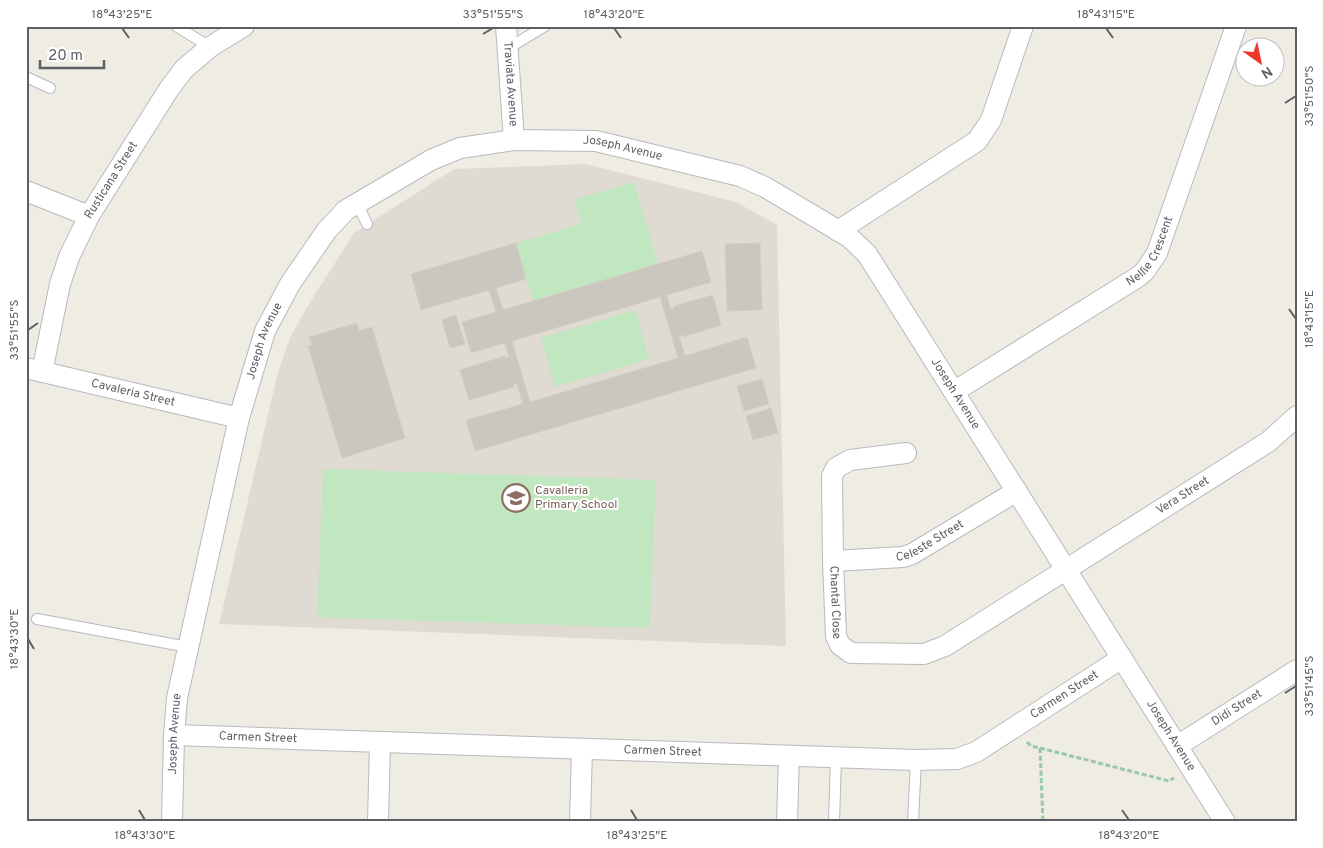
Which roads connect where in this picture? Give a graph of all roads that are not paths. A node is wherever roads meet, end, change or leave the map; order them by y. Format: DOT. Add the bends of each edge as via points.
graph roads {
  1 [pos="176,26"];
  2 [pos="244,26"];
  3 [pos="506,26"];
  4 [pos="545,26"];
  5 [pos="1023,26"];
  6 [pos="1236,26"];
  7 [pos="210,47"];
  8 [pos="507,48"];
  9 [pos="26,77"];
  10 [pos="50,88"];
  11 [pos="514,140"];
  12 [pos="26,191"];
  13 [pos="357,203"];
  14 [pos="89,216"];
  15 [pos="367,224"];
  16 [pos="838,231"];
  17 [pos="34,370"];
  18 [pos="955,392"];
  19 [pos="1297,416"];
  20 [pos="239,418"];
  21 [pos="906,453"];
  22 [pos="1017,490"];
  23 [pos="833,561"];
  24 [pos="1067,570"];
  25 [pos="37,619"];
  26 [pos="188,647"];
  27 [pos="1122,658"];
  28 [pos="1297,670"];
  29 [pos="174,735"];
  30 [pos="380,742"];
  31 [pos="1177,746"];
  32 [pos="582,749"];
  33 [pos="789,756"];
  34 [pos="836,758"];
  35 [pos="916,760"];
  36 [pos="172,822"];
  37 [pos="378,822"];
  38 [pos="580,822"];
  39 [pos="787,822"];
  40 [pos="834,822"];
  41 [pos="913,822"];
  42 [pos="1225,822"];
  1 -- 7 [label="lane"];
  2 -- 7 [label="street, Rusticana Street"];
  3 -- 8 [label="street, Traviata Avenue"];
  4 -- 8 [label="lane"];
  5 -- 16 [label="street" via="992,120 977,141"];
  6 -- 18 [label="street, Nellie Crescent" via="1157,253 1145,271"];
  7 -- 14 [label="street, Rusticana Street" via="176,79"];
  8 -- 11 [label="street, Traviata Avenue"];
  9 -- 10 [label="lane"];
  11 -- 13 [label="street, Joseph Avenue" via="460,148 431,160"];
  11 -- 16 [label="street, Joseph Avenue" via="596,141 740,176"];
  12 -- 14 [label="street"];
  13 -- 15 [label="lane"];
  13 -- 20 [label="street, Joseph Avenue" via="327,230 290,284 266,331"];
  14 -- 17 [label="street, Rusticana Street" via="69,257"];
  16 -- 18 [label="street, Joseph Avenue" via="859,245 874,263"];
  17 -- 20 [label="street, Cavaleria Street"];
  18 -- 22 [label="street, Joseph Avenue"];
  19 -- 24 [label="street, Vera Street" via="1268,442"];
  20 -- 26 [label="street, Joseph Avenue"];
  21 -- 23 [label="street, Chantal Close" via="850,460 836,468 832,476"];
  22 -- 23 [label="street, Celeste Street" via="912,554"];
  22 -- 24 [label="street, Joseph Avenue"];
  23 -- 24 [label="street, Chantal Close" via="836,636 840,645 851,653 933,652"];
  24 -- 27 [label="street, Joseph Avenue"];
  25 -- 26 [label="lane"];
  26 -- 29 [label="street, Joseph Avenue" via="176,698"];
  27 -- 31 [label="street, Joseph Avenue"];
  27 -- 35 [label="street, Carmen Street" via="967,757"];
  28 -- 31 [label="street, Didi Street"];
  29 -- 30 [label="street, Carmen Street"];
  29 -- 36 [label="street, Joseph Avenue"];
  30 -- 32 [label="street, Carmen Street"];
  30 -- 37 [label="street"];
  31 -- 42 [label="street, Joseph Avenue"];
  32 -- 33 [label="street, Carmen Street"];
  32 -- 38 [label="street"];
  33 -- 34 [label="street, Carmen Street"];
  33 -- 39 [label="street"];
  34 -- 35 [label="street, Carmen Street"];
  34 -- 40 [label="lane"];
  35 -- 41 [label="lane"];
}
